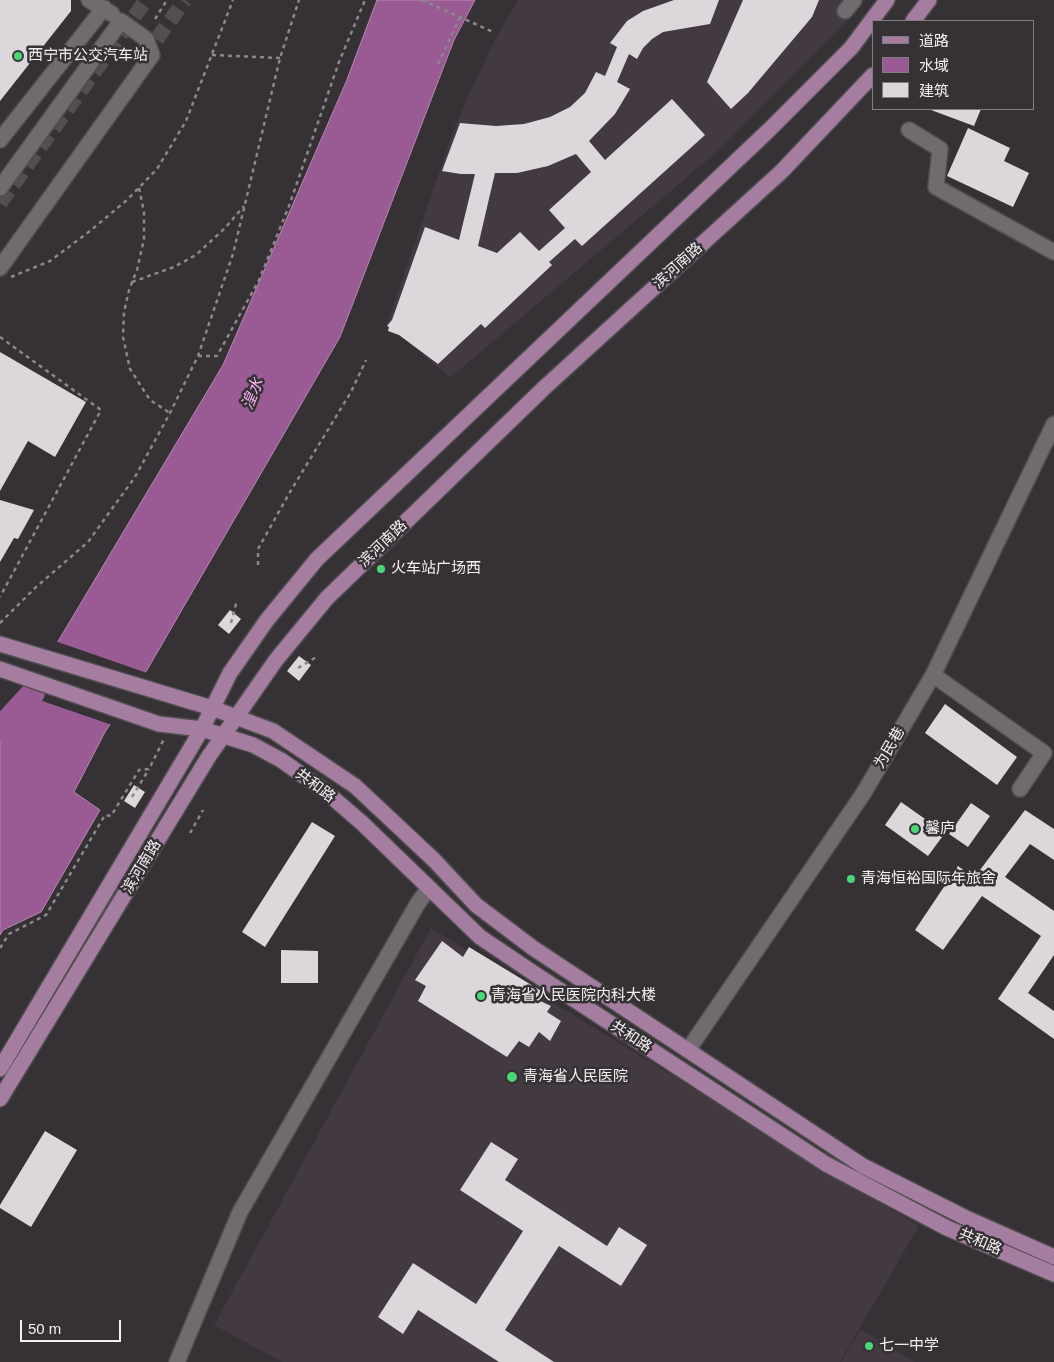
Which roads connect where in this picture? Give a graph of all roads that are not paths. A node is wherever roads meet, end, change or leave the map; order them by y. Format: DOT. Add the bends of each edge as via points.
graph roads {
  1 [pos="89,0"];
  2 [pos="887,0"];
  3 [pos="929,0"];
  4 [pos="104,8"];
  5 [pos="914,20"];
  6 [pos="121,21"];
  7 [pos="872,77"];
  8 [pos="909,130"];
  9 [pos="0,140"];
  10 [pos="0,188"];
  11 [pos="1054,252"];
  12 [pos="3,274"];
  13 [pos="1054,424"];
  14 [pos="1050,444"];
  15 [pos="0,644"];
  16 [pos="0,669"];
  17 [pos="933,675"];
  18 [pos="212,708"];
  19 [pos="236,717"];
  20 [pos="202,729"];
  21 [pos="223,736"];
  22 [pos="1020,788"];
  23 [pos="429,888"];
  24 [pos="688,1050"];
  25 [pos="0,1069"];
  26 [pos="0,1099"];
  27 [pos="1054,1257"];
  28 [pos="1054,1274"];
  29 [pos="177,1362"];
  1 -- 4 [label="street"];
  2 -- 18 [label="main road" via="851,48 770,130 317,559 267,620 230,673"];
  3 -- 5 [label="main road"];
  4 -- 6 [label="street"];
  4 -- 9 [label="street"];
  6 -- 10 [label="street"];
  6 -- 12 [label="street" via="146,39 152,55"];
  7 -- 19 [label="main road, 滨河南路" via="782,171 544,388 327,598 276,660"];
  8 -- 11 [label="street" via="940,149 936,187"];
  13 -- 14 [label="street, 为民巷"];
  14 -- 17 [label="street, 为民巷"];
  15 -- 18 [label="main road, 共和路"];
  16 -- 20 [label="main road, 共和路" via="160,724"];
  17 -- 22 [label="street" via="1044,754"];
  17 -- 24 [label="street, 为民巷" via="863,794"];
  18 -- 19 [label="main road, 共和路"];
  18 -- 20 [label="main road"];
  19 -- 21 [label="main road, 滨河南路"];
  19 -- 24 [label="main road, 共和路" via="273,731 354,786 434,860 476,905 533,948"];
  20 -- 21 [label="main road, 共和路"];
  20 -- 25 [label="main road"];
  21 -- 23 [label="main road, 共和路" via="253,745 326,791"];
  21 -- 26 [label="main road, 滨河南路"];
  23 -- 28 [label="main road, 共和路" via="480,937 826,1164 947,1228"];
  23 -- 29 [label="street" via="240,1212"];
  24 -- 27 [label="main road, 共和路" via="863,1166 964,1217"];
}
